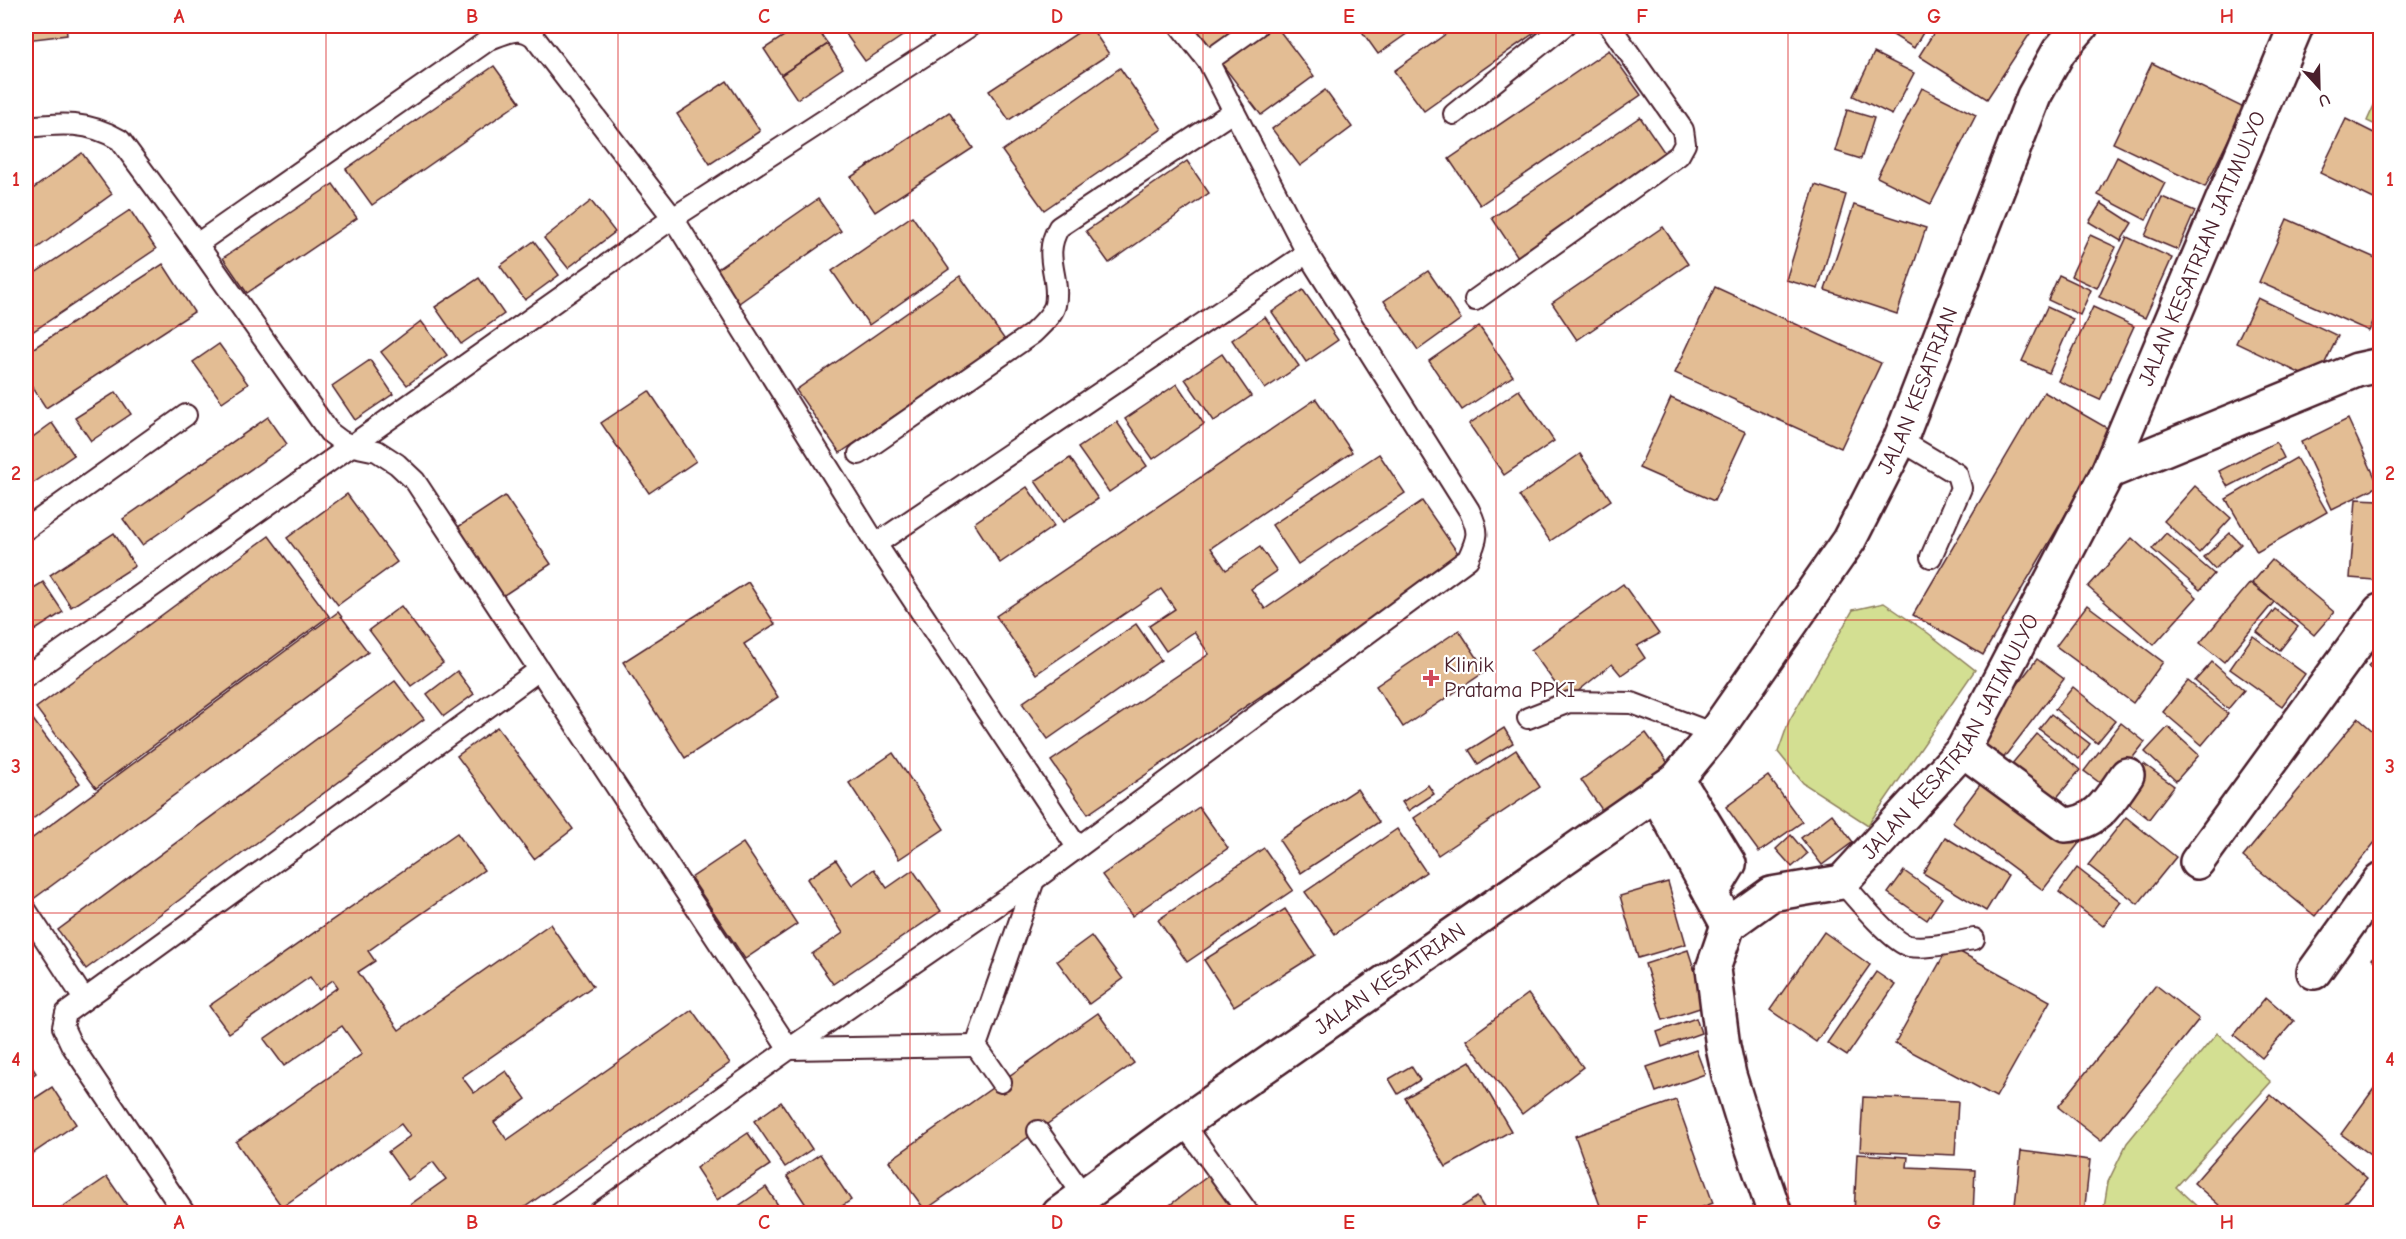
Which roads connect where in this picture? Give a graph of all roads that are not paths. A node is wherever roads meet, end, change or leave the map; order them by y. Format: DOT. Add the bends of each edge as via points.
graph roads {
  1 [pos="970,26"];
  2 [pos="1180,26"];
  3 [pos="1257,26"];
  4 [pos="1564,26"];
  5 [pos="1610,26"];
  6 [pos="2081,26"];
  7 [pos="2296,26"];
  8 [pos="1208,61"];
  9 [pos="1234,111"];
  10 [pos="1454,114"];
  11 [pos="26,127"];
  12 [pos="673,218"];
  13 [pos="197,244"];
  14 [pos="1307,253"];
  15 [pos="1475,300"];
  16 [pos="2380,365"];
  17 [pos="186,415"];
  18 [pos="1900,440"];
  19 [pos="352,446"];
  20 [pos="859,454"];
  21 [pos="2108,472"];
  22 [pos="26,529"];
  23 [pos="876,544"];
  24 [pos="1931,557"];
  25 [pos="2380,611"];
  26 [pos="539,670"];
  27 [pos="26,676"];
  28 [pos="1528,718"];
  29 [pos="1714,734"];
  30 [pos="1963,750"];
  31 [pos="2127,775"];
  32 [pos="1667,786"];
  33 [pos="1077,847"];
  34 [pos="2197,862"];
  35 [pos="1729,864"];
  36 [pos="1034,880"];
  37 [pos="2380,880"];
  38 [pos="1842,882"];
  39 [pos="1711,894"];
  40 [pos="1771,894"];
  41 [pos="26,910"];
  42 [pos="1728,925"];
  43 [pos="1974,939"];
  44 [pos="2313,972"];
  45 [pos="84,999"];
  46 [pos="976,1046"];
  47 [pos="789,1049"];
  48 [pos="1000,1082"];
  49 [pos="1182,1123"];
  50 [pos="1038,1131"];
  51 [pos="1071,1205"];
  52 [pos="185,1214"];
  53 [pos="559,1214"];
  54 [pos="1249,1214"];
  55 [pos="1775,1214"];
  1 -- 12 [label="lane"];
  2 -- 8 [label="lane"];
  3 -- 8 [label="lane"];
  4 -- 10 [label="lane"];
  5 -- 15 [label="lane" via="1683,130 1685,144 1679,155"];
  6 -- 18 [label="street, JALAN KESATRIAN" via="2059,51 2034,96"];
  7 -- 21 [label="street, JALAN KESATRIAN JATIMULYO"];
  8 -- 9 [label="lane"];
  9 -- 14 [label="lane"];
  9 -- 20 [label="lane" via="1059,228 1051,248 1054,307 1046,320 1032,334"];
  11 -- 13 [label="lane" via="76,124 103,129 120,140"];
  12 -- 13 [label="lane" via="534,36 527,31 512,31 490,39"];
  12 -- 19 [label="lane"];
  12 -- 23 [label="lane"];
  13 -- 19 [label="lane" via="329,432"];
  14 -- 23 [label="lane"];
  14 -- 33 [label="lane" via="1469,510 1477,527 1477,539 1468,559"];
  16 -- 21 [label="street" via="2357,370"];
  17 -- 22 [label="lane"];
  18 -- 24 [label="lane" via="1958,474 1962,488"];
  18 -- 29 [label="street, JALAN KESATRIAN" via="1849,540"];
  19 -- 26 [label="lane" via="377,450 415,482"];
  19 -- 27 [label="lane"];
  21 -- 30 [label="street, JALAN KESATRIAN JATIMULYO"];
  23 -- 33 [label="lane"];
  25 -- 34 [label="street"];
  26 -- 45 [label="lane"];
  26 -- 47 [label="lane"];
  28 -- 29 [label="lane" via="1569,702 1632,703"];
  29 -- 32 [label="street, JALAN KESATRIAN"];
  30 -- 31 [label="street" via="2065,825 2080,824 2099,814"];
  30 -- 38 [label="street, JALAN KESATRIAN JATIMULYO"];
  32 -- 35 [label="street"];
  32 -- 39 [label="street"];
  32 -- 49 [label="street, JALAN KESATRIAN"];
  33 -- 36 [label="lane"];
  35 -- 39 [label="street"];
  35 -- 40 [label="street"];
  36 -- 46 [label="lane"];
  36 -- 47 [label="lane"];
  37 -- 44 [label="street"];
  38 -- 40 [label="street"];
  38 -- 43 [label="lane" via="1907,945"];
  39 -- 42 [label="street"];
  40 -- 42 [label="street"];
  41 -- 45 [label="lane"];
  42 -- 55 [label="street" via="1713,969 1723,1047 1735,1096"];
  45 -- 52 [label="lane" via="66,1014 63,1027"];
  46 -- 47 [label="lane"];
  46 -- 48 [label="lane"];
  47 -- 53 [label="lane"];
  49 -- 51 [label="street, JALAN KESATRIAN"];
  49 -- 54 [label="lane"];
  50 -- 51 [label="lane"];
}
